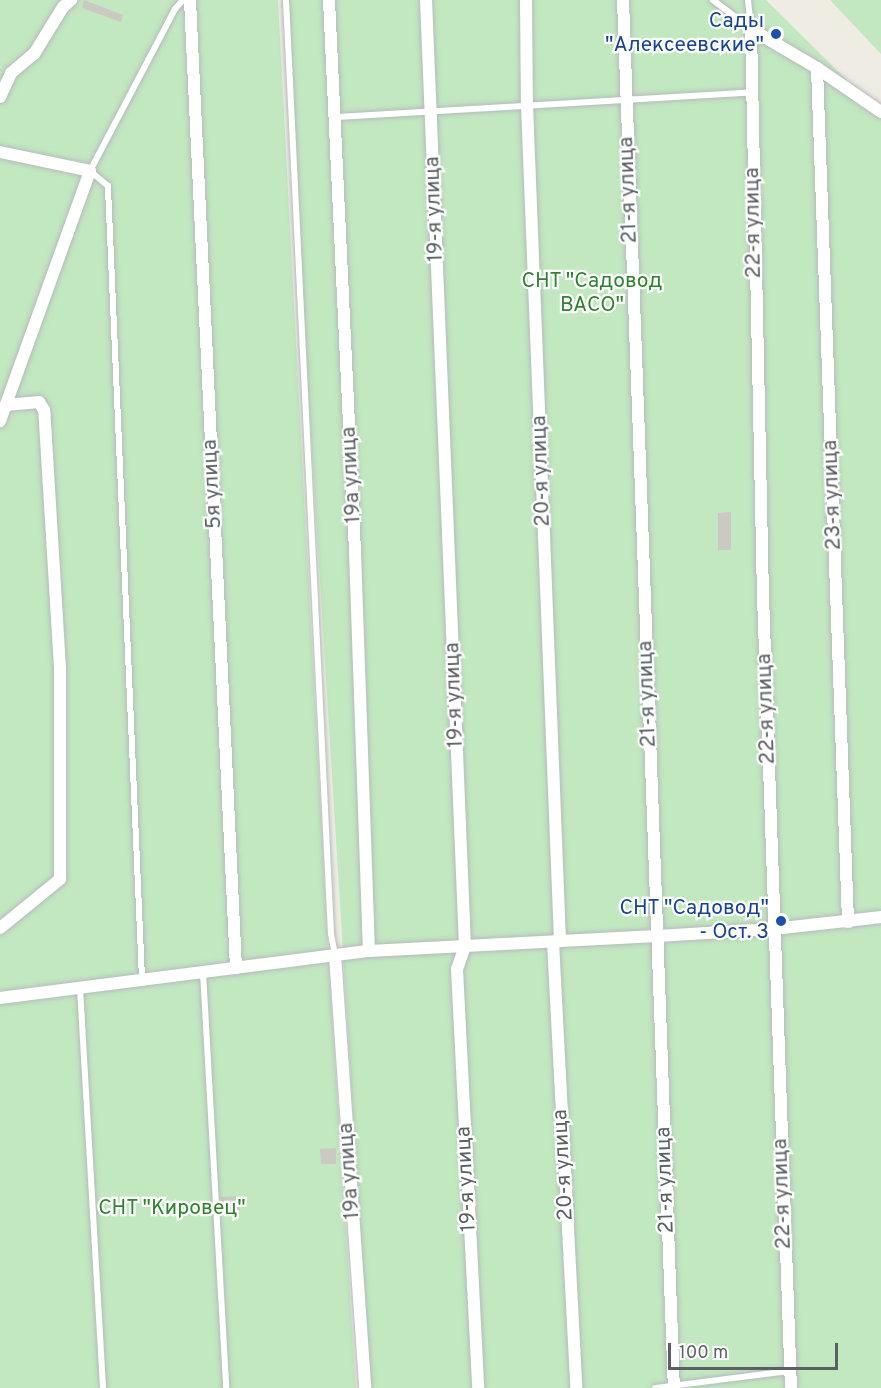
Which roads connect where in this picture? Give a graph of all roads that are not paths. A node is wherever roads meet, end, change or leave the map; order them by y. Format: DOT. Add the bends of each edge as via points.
graph roads {
  1 [pos="71,0"];
  2 [pos="183,0"];
  3 [pos="190,0"];
  4 [pos="286,0"];
  5 [pos="329,0"];
  6 [pos="426,0"];
  7 [pos="526,0"];
  8 [pos="623,0"];
  9 [pos="712,0"];
  10 [pos="748,0"];
  11 [pos="751,29"];
  12 [pos="817,68"];
  13 [pos="751,93"];
  14 [pos="0,97"];
  15 [pos="626,98"];
  16 [pos="527,105"];
  17 [pos="431,111"];
  18 [pos="881,112"];
  19 [pos="336,117"];
  20 [pos="0,152"];
  21 [pos="90,171"];
  22 [pos="6,405"];
  23 [pos="0,421"];
  24 [pos="881,917"];
  25 [pos="848,922"];
  26 [pos="0,928"];
  27 [pos="774,929"];
  28 [pos="657,936"];
  29 [pos="557,941"];
  30 [pos="465,946"];
  31 [pos="369,951"];
  32 [pos="335,955"];
  33 [pos="236,968"];
  34 [pos="203,972"];
  35 [pos="142,980"];
  36 [pos="80,988"];
  37 [pos="0,998"];
  38 [pos="790,1371"];
  39 [pos="674,1387"];
  40 [pos="103,1388"];
  41 [pos="226,1388"];
  42 [pos="365,1388"];
  43 [pos="478,1388"];
  44 [pos="576,1388"];
  45 [pos="655,1388"];
  46 [pos="791,1388"];
  1 -- 14 [label="street" via="63,6 34,54 11,73"];
  2 -- 21 [label="lane"];
  3 -- 33 [label="street, 5я улица"];
  4 -- 32 [label="lane"];
  5 -- 19 [label="street, 19а улица"];
  6 -- 17 [label="street, 19-я улица"];
  7 -- 16 [label="street, 20-я улица"];
  8 -- 15 [label="street, 21-я улица"];
  9 -- 11 [label="lane"];
  10 -- 11 [label="lane"];
  11 -- 12 [label="street"];
  11 -- 13 [label="street, 22-я улица"];
  12 -- 18 [label="street"];
  12 -- 25 [label="street, 23-я улица"];
  13 -- 15 [label="lane"];
  13 -- 27 [label="street, 22-я улица"];
  15 -- 16 [label="lane"];
  15 -- 28 [label="street, 21-я улица"];
  16 -- 17 [label="lane"];
  16 -- 29 [label="street, 20-я улица"];
  17 -- 19 [label="lane"];
  17 -- 30 [label="street, 19-я улица"];
  19 -- 31 [label="street, 19а улица"];
  20 -- 21 [label="street"];
  21 -- 22 [label="street"];
  21 -- 35 [label="lane" via="108,186"];
  22 -- 23 [label="street"];
  22 -- 26 [label="street" via="39,402 44,410 60,668 60,879"];
  24 -- 25 [label="street"];
  25 -- 27 [label="street"];
  27 -- 28 [label="street"];
  27 -- 38 [label="street, 22-я улица"];
  28 -- 29 [label="street"];
  28 -- 39 [label="street, 21-я улица"];
  29 -- 30 [label="street"];
  29 -- 44 [label="street, 20-я улица"];
  30 -- 31 [label="street"];
  30 -- 43 [label="street, 19-я улица" via="457,969"];
  31 -- 32 [label="street"];
  32 -- 33 [label="street"];
  32 -- 42 [label="street, 19а улица"];
  33 -- 34 [label="street"];
  34 -- 35 [label="street"];
  34 -- 41 [label="lane"];
  35 -- 36 [label="street"];
  36 -- 37 [label="street"];
  36 -- 40 [label="lane"];
  38 -- 39 [label="lane"];
  38 -- 46 [label="street, 22-я улица"];
  39 -- 45 [label="lane"];
}
